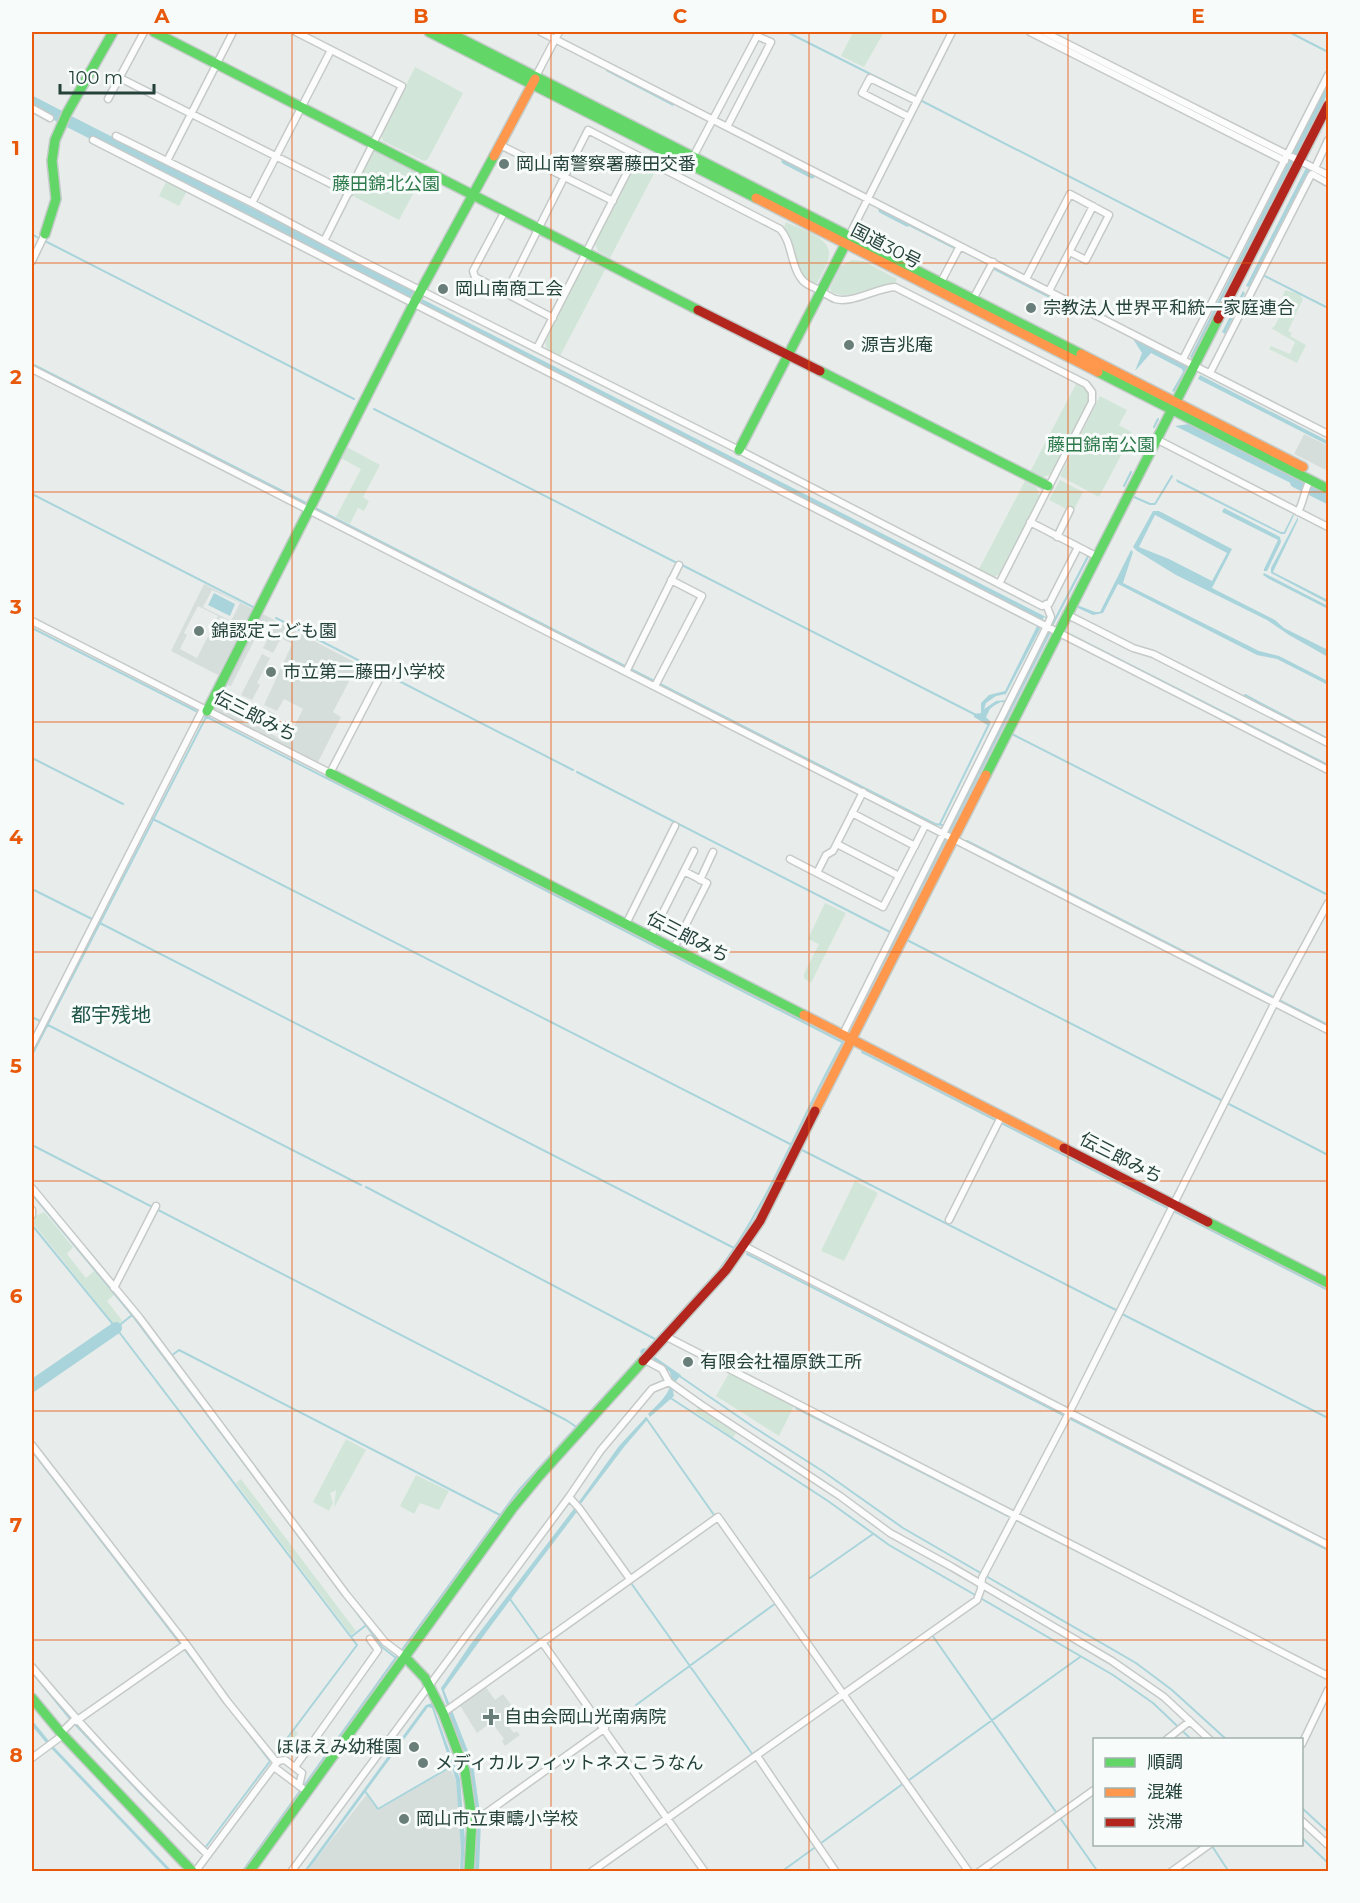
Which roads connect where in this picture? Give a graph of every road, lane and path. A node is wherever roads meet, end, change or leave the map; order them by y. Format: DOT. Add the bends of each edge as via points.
graph roads {
  1 [pos="115,32"];
  2 [pos="144,32"];
  3 [pos="154,32"];
  4 [pos="233,32"];
  5 [pos="296,32"];
  6 [pos="429,32"];
  7 [pos="448,32"];
  8 [pos="542,32"];
  9 [pos="559,32"];
  10 [pos="952,32"];
  11 [pos="1030,32"];
  12 [pos="1044,32"];
  13 [pos="555,39"];
  14 [pos="331,50"];
  15 [pos="218,63"];
  16 [pos="1100,64"];
  17 [pos="1329,75"];
  18 [pos="536,76"];
  19 [pos="120,78"];
  20 [pos="532,85"];
  21 [pos="108,99"];
  22 [pos="916,101"];
  23 [pos="301,106"];
  24 [pos="32,108"];
  25 [pos="1327,110"];
  26 [pos="192,114"];
  27 [pos="909,117"];
  28 [pos="50,118"];
  29 [pos="712,119"];
  30 [pos="726,127"];
  31 [pos="116,136"];
  32 [pos="93,140"];
  33 [pos="1329,140"];
  34 [pos="373,143"];
  35 [pos="500,145"];
  36 [pos="636,155"];
  37 [pos="693,157"];
  38 [pos="276,158"];
  39 [pos="167,161"];
  40 [pos="1304,165"];
  41 [pos="1329,175"];
  42 [pos="565,177"];
  43 [pos="1329,183"];
  44 [pos="349,194"];
  45 [pos="473,194"];
  46 [pos="867,199"];
  47 [pos="613,201"];
  48 [pos="252,203"];
  49 [pos="1094,206"];
  50 [pos="505,211"];
  51 [pos="539,228"];
  52 [pos="45,234"];
  53 [pos="847,240"];
  54 [pos="324,241"];
  55 [pos="958,248"];
  56 [pos="586,252"];
  57 [pos="1070,252"];
  58 [pos="32,261"];
  59 [pos="993,262"];
  60 [pos="1026,279"];
  61 [pos="941,283"];
  62 [pos="421,290"];
  63 [pos="820,291"];
  64 [pos="1049,291"];
  65 [pos="506,293"];
  66 [pos="973,300"];
  67 [pos="411,302"];
  68 [pos="553,318"];
  69 [pos="537,348"];
  70 [pos="788,354"];
  71 [pos="1183,359"];
  72 [pos="1195,365"];
  73 [pos="32,369"];
  74 [pos="1210,373"];
  75 [pos="1173,406"];
  76 [pos="1329,434"];
  77 [pos="1156,439"];
  78 [pos="739,450"];
  79 [pos="1329,480"];
  80 [pos="1308,485"];
  81 [pos="1048,486"];
  82 [pos="1329,489"];
  83 [pos="311,508"];
  84 [pos="1070,510"];
  85 [pos="1298,512"];
  86 [pos="1030,522"];
  87 [pos="1329,527"];
  88 [pos="1057,537"];
  89 [pos="1078,547"];
  90 [pos="1092,554"];
  91 [pos="679,565"];
  92 [pos="671,580"];
  93 [pos="999,584"];
  94 [pos="1046,604"];
  95 [pos="1066,614"];
  96 [pos="32,621"];
  97 [pos="1052,629"];
  98 [pos="627,669"];
  99 [pos="380,677"];
  100 [pos="656,684"];
  101 [pos="205,710"];
  102 [pos="1329,743"];
  103 [pos="1329,770"];
  104 [pos="330,773"];
  105 [pos="863,792"];
  106 [pos="852,813"];
  107 [pos="675,826"];
  108 [pos="925,826"];
  109 [pos="947,837"];
  110 [pos="837,844"];
  111 [pos="915,846"];
  112 [pos="694,851"];
  113 [pos="714,852"];
  114 [pos="790,860"];
  115 [pos="684,871"];
  116 [pos="817,873"];
  117 [pos="899,876"];
  118 [pos="700,880"];
  119 [pos="1329,903"];
  120 [pos="626,924"];
  121 [pos="651,936"];
  122 [pos="674,948"];
  123 [pos="1276,1000"];
  124 [pos="1329,1030"];
  125 [pos="847,1036"];
  126 [pos="32,1045"];
  127 [pos="1000,1120"];
  128 [pos="32,1188"];
  129 [pos="155,1208"];
  130 [pos="1173,1208"];
  131 [pos="32,1210"];
  132 [pos="32,1215"];
  133 [pos="949,1221"];
  134 [pos="744,1246"];
  135 [pos="1329,1283"];
  136 [pos="114,1288"];
  137 [pos="665,1336"];
  138 [pos="645,1360"];
  139 [pos="671,1383"];
  140 [pos="1067,1415"];
  141 [pos="32,1445"];
  142 [pos="569,1497"];
  143 [pos="1014,1515"];
  144 [pos="1329,1545"];
  145 [pos="630,1580"];
  146 [pos="981,1584"];
  147 [pos="370,1639"];
  148 [pos="542,1642"];
  149 [pos="184,1646"];
  150 [pos="405,1657"];
  151 [pos="32,1668"];
  152 [pos="1329,1676"];
  153 [pos="428,1685"];
  154 [pos="1329,1690"];
  155 [pos="844,1694"];
  156 [pos="32,1698"];
  157 [pos="447,1710"];
  158 [pos="74,1721"];
  159 [pos="1190,1721"];
  160 [pos="605,1728"];
  161 [pos="62,1734"];
  162 [pos="1168,1738"];
  163 [pos="1208,1738"];
  164 [pos="1303,1742"];
  165 [pos="757,1756"];
  166 [pos="32,1758"];
  167 [pos="274,1761"];
  168 [pos="295,1767"];
  169 [pos="303,1789"];
  170 [pos="1093,1791"];
  171 [pos="477,1818"];
  172 [pos="668,1818"];
  173 [pos="1303,1822"];
  174 [pos="1329,1845"];
  175 [pos="1208,1846"];
  176 [pos="208,1854"];
  177 [pos="194,1872"];
  178 [pos="249,1872"];
  179 [pos="291,1872"];
  180 [pos="470,1872"];
  181 [pos="591,1872"];
  182 [pos="705,1872"];
  183 [pos="836,1872"];
  184 [pos="969,1872"];
  185 [pos="979,1872"];
  186 [pos="1172,1872"];
  1 -- 52 [label="main road" via="60,126 53,148 56,199"];
  2 -- 19 [label="street"];
  3 -- 15 [label="main road"];
  4 -- 15 [label="street"];
  5 -- 14 [label="street"];
  6 -- 20 [label="main road, 国道30号"];
  7 -- 18 [label="main road, 国道30号"];
  8 -- 13 [label="street"];
  9 -- 13 [label="street"];
  10 -- 22 [label="street"];
  11 -- 16 [label="street"];
  12 -- 16 [label="street"];
  13 -- 18 [label="street"];
  13 -- 29 [label="street"];
  14 -- 23 [label="street"];
  14 -- 34 [label="street" via="402,86"];
  15 -- 23 [label="main road"];
  15 -- 26 [label="street"];
  16 -- 40 [label="street"];
  17 -- 40 [label="street"];
  18 -- 20 [label="main road"];
  18 -- 37 [label="main road, 国道30号"];
  19 -- 21 [label="street"];
  19 -- 26 [label="street"];
  20 -- 35 [label="main road"];
  20 -- 53 [label="main road, 国道30号"];
  22 -- 27 [label="street"];
  22 -- 27 [label="street" via="870,78 862,93"];
  23 -- 34 [label="main road"];
  23 -- 38 [label="street"];
  24 -- 28 [label="street"];
  25 -- 40 [label="main road"];
  26 -- 38 [label="street"];
  26 -- 39 [label="street"];
  27 -- 46 [label="street"];
  29 -- 30 [label="street"];
  29 -- 30 [label="street" via="757,36 771,42"];
  29 -- 37 [label="street"];
  30 -- 46 [label="street"];
  31 -- 39 [label="street"];
  32 -- 67 [label="street"];
  33 -- 40 [label="street"];
  34 -- 44 [label="street"];
  34 -- 45 [label="main road"];
  35 -- 42 [label="street"];
  35 -- 45 [label="main road"];
  36 -- 42 [label="street" via="588,130"];
  36 -- 47 [label="street"];
  36 -- 63 [label="street" via="780,229 800,277"];
  37 -- 53 [label="main road, 国道30号"];
  38 -- 44 [label="street"];
  38 -- 48 [label="street"];
  39 -- 48 [label="street"];
  40 -- 41 [label="street"];
  40 -- 43 [label="street"];
  40 -- 71 [label="street"];
  40 -- 72 [label="main road"];
  40 -- 74 [label="street" via="1310,177"];
  42 -- 47 [label="street"];
  42 -- 51 [label="street"];
  44 -- 54 [label="street"];
  45 -- 50 [label="main road"];
  45 -- 62 [label="main road"];
  46 -- 53 [label="street"];
  46 -- 55 [label="street"];
  47 -- 56 [label="street"];
  48 -- 54 [label="street"];
  49 -- 57 [label="street"];
  49 -- 57 [label="street" via="1109,215 1086,260"];
  49 -- 60 [label="street" via="1070,194"];
  50 -- 51 [label="main road"];
  50 -- 65 [label="street" via="473,271 475,277"];
  51 -- 56 [label="main road"];
  51 -- 65 [label="street"];
  52 -- 58 [label="street"];
  53 -- 61 [label="main road, 国道30号"];
  53 -- 63 [label="main road"];
  53 -- 75 [label="main road, 国道30号"];
  54 -- 62 [label="street"];
  55 -- 59 [label="street"];
  55 -- 61 [label="street"];
  56 -- 68 [label="street"];
  56 -- 70 [label="main road"];
  57 -- 64 [label="street"];
  59 -- 60 [label="street"];
  59 -- 66 [label="street"];
  60 -- 64 [label="street"];
  61 -- 66 [label="main road, 国道30号"];
  62 -- 67 [label="main road"];
  62 -- 69 [label="street"];
  63 -- 70 [label="main road"];
  63 -- 81 [label="street" via="843,300 895,287 1090,387 1092,402"];
  64 -- 71 [label="street"];
  65 -- 68 [label="street"];
  66 -- 75 [label="main road, 国道30号"];
  67 -- 83 [label="main road"];
  67 -- 97 [label="street"];
  68 -- 69 [label="street"];
  69 -- 78 [label="street"];
  70 -- 78 [label="main road"];
  70 -- 81 [label="main road"];
  71 -- 72 [label="street"];
  72 -- 74 [label="street"];
  72 -- 75 [label="main road"];
  73 -- 83 [label="street"];
  74 -- 76 [label="street"];
  75 -- 77 [label="main road"];
  75 -- 79 [label="main road, 国道30号"];
  75 -- 80 [label="main road, 国道30号"];
  77 -- 85 [label="street"];
  77 -- 90 [label="main road"];
  78 -- 93 [label="street"];
  80 -- 82 [label="main road, 国道30号"];
  80 -- 85 [label="street"];
  81 -- 86 [label="street"];
  83 -- 98 [label="street"];
  83 -- 101 [label="main road"];
  84 -- 88 [label="street"];
  85 -- 87 [label="street"];
  86 -- 88 [label="street"];
  86 -- 93 [label="street"];
  88 -- 89 [label="street"];
  89 -- 90 [label="street"];
  89 -- 94 [label="street"];
  90 -- 95 [label="main road"];
  91 -- 92 [label="street"];
  92 -- 98 [label="street"];
  92 -- 100 [label="street" via="702,596"];
  93 -- 94 [label="street" via="1042,606"];
  94 -- 97 [label="street" via="1052,616"];
  95 -- 97 [label="main road"];
  95 -- 102 [label="street"];
  96 -- 101 [label="street, 伝三郎みち"];
  97 -- 103 [label="street"];
  97 -- 109 [label="main road"];
  98 -- 100 [label="street"];
  99 -- 104 [label="street"];
  100 -- 105 [label="street"];
  101 -- 104 [label="street, 伝三郎みち"];
  101 -- 126 [label="street"];
  104 -- 120 [label="main road, 伝三郎みち"];
  105 -- 106 [label="street"];
  105 -- 108 [label="street"];
  106 -- 110 [label="street"];
  106 -- 111 [label="street"];
  107 -- 120 [label="street"];
  108 -- 109 [label="street"];
  108 -- 111 [label="street"];
  109 -- 123 [label="street"];
  109 -- 125 [label="main road"];
  110 -- 116 [label="street"];
  110 -- 117 [label="street"];
  111 -- 117 [label="street"];
  112 -- 115 [label="street"];
  113 -- 118 [label="street"];
  114 -- 116 [label="street"];
  115 -- 118 [label="street"];
  115 -- 121 [label="street"];
  116 -- 117 [label="street" via="883,907"];
  118 -- 122 [label="street" via="707,883"];
  119 -- 123 [label="street"];
  120 -- 121 [label="main road, 伝三郎みち"];
  121 -- 122 [label="main road, 伝三郎みち"];
  122 -- 125 [label="main road, 伝三郎みち"];
  123 -- 124 [label="street"];
  123 -- 130 [label="street"];
  125 -- 127 [label="main road, 伝三郎みち"];
  125 -- 134 [label="main road" via="760,1221"];
  127 -- 130 [label="main road, 伝三郎みち"];
  127 -- 133 [label="street"];
  128 -- 136 [label="street"];
  129 -- 136 [label="street"];
  130 -- 135 [label="main road, 伝三郎みち"];
  130 -- 140 [label="street"];
  131 -- 132 [label="street"];
  134 -- 137 [label="main road"];
  134 -- 140 [label="street"];
  136 -- 150 [label="street" via="346,1594 385,1642"];
  137 -- 138 [label="main road"];
  137 -- 143 [label="street"];
  138 -- 139 [label="street" via="662,1370"];
  138 -- 150 [label="main road" via="526,1492"];
  139 -- 142 [label="street" via="652,1389 601,1450"];
  139 -- 146 [label="street" via="890,1533"];
  140 -- 143 [label="street"];
  140 -- 144 [label="street"];
  141 -- 149 [label="street"];
  142 -- 145 [label="street"];
  142 -- 153 [label="street"];
  143 -- 146 [label="street"];
  143 -- 152 [label="street"];
  145 -- 148 [label="street"];
  145 -- 155 [label="street" via="718,1517"];
  146 -- 155 [label="street" via="978,1596"];
  146 -- 159 [label="street" via="1112,1661 1164,1697"];
  147 -- 168 [label="street" via="378,1650"];
  148 -- 157 [label="street"];
  148 -- 160 [label="street"];
  149 -- 158 [label="street"];
  149 -- 167 [label="street"];
  150 -- 153 [label="main road"];
  150 -- 169 [label="main road"];
  151 -- 158 [label="street"];
  153 -- 157 [label="main road"];
  153 -- 179 [label="street"];
  154 -- 164 [label="street"];
  155 -- 165 [label="street"];
  155 -- 184 [label="street"];
  156 -- 161 [label="main road"];
  157 -- 171 [label="main road"];
  158 -- 161 [label="street"];
  158 -- 176 [label="street"];
  159 -- 162 [label="street"];
  159 -- 163 [label="street"];
  160 -- 171 [label="street"];
  160 -- 172 [label="street"];
  161 -- 166 [label="street"];
  161 -- 177 [label="main road"];
  165 -- 172 [label="street"];
  165 -- 183 [label="street"];
  167 -- 168 [label="street" via="285,1760"];
  167 -- 169 [label="street"];
  167 -- 176 [label="street"];
  168 -- 169 [label="street" via="302,1773"];
  169 -- 178 [label="main road"];
  170 -- 185 [label="street"];
  171 -- 180 [label="main road"];
  172 -- 181 [label="street"];
  172 -- 182 [label="street"];
  173 -- 174 [label="street"];
  175 -- 186 [label="street"];
  176 -- 177 [label="street"];
}
